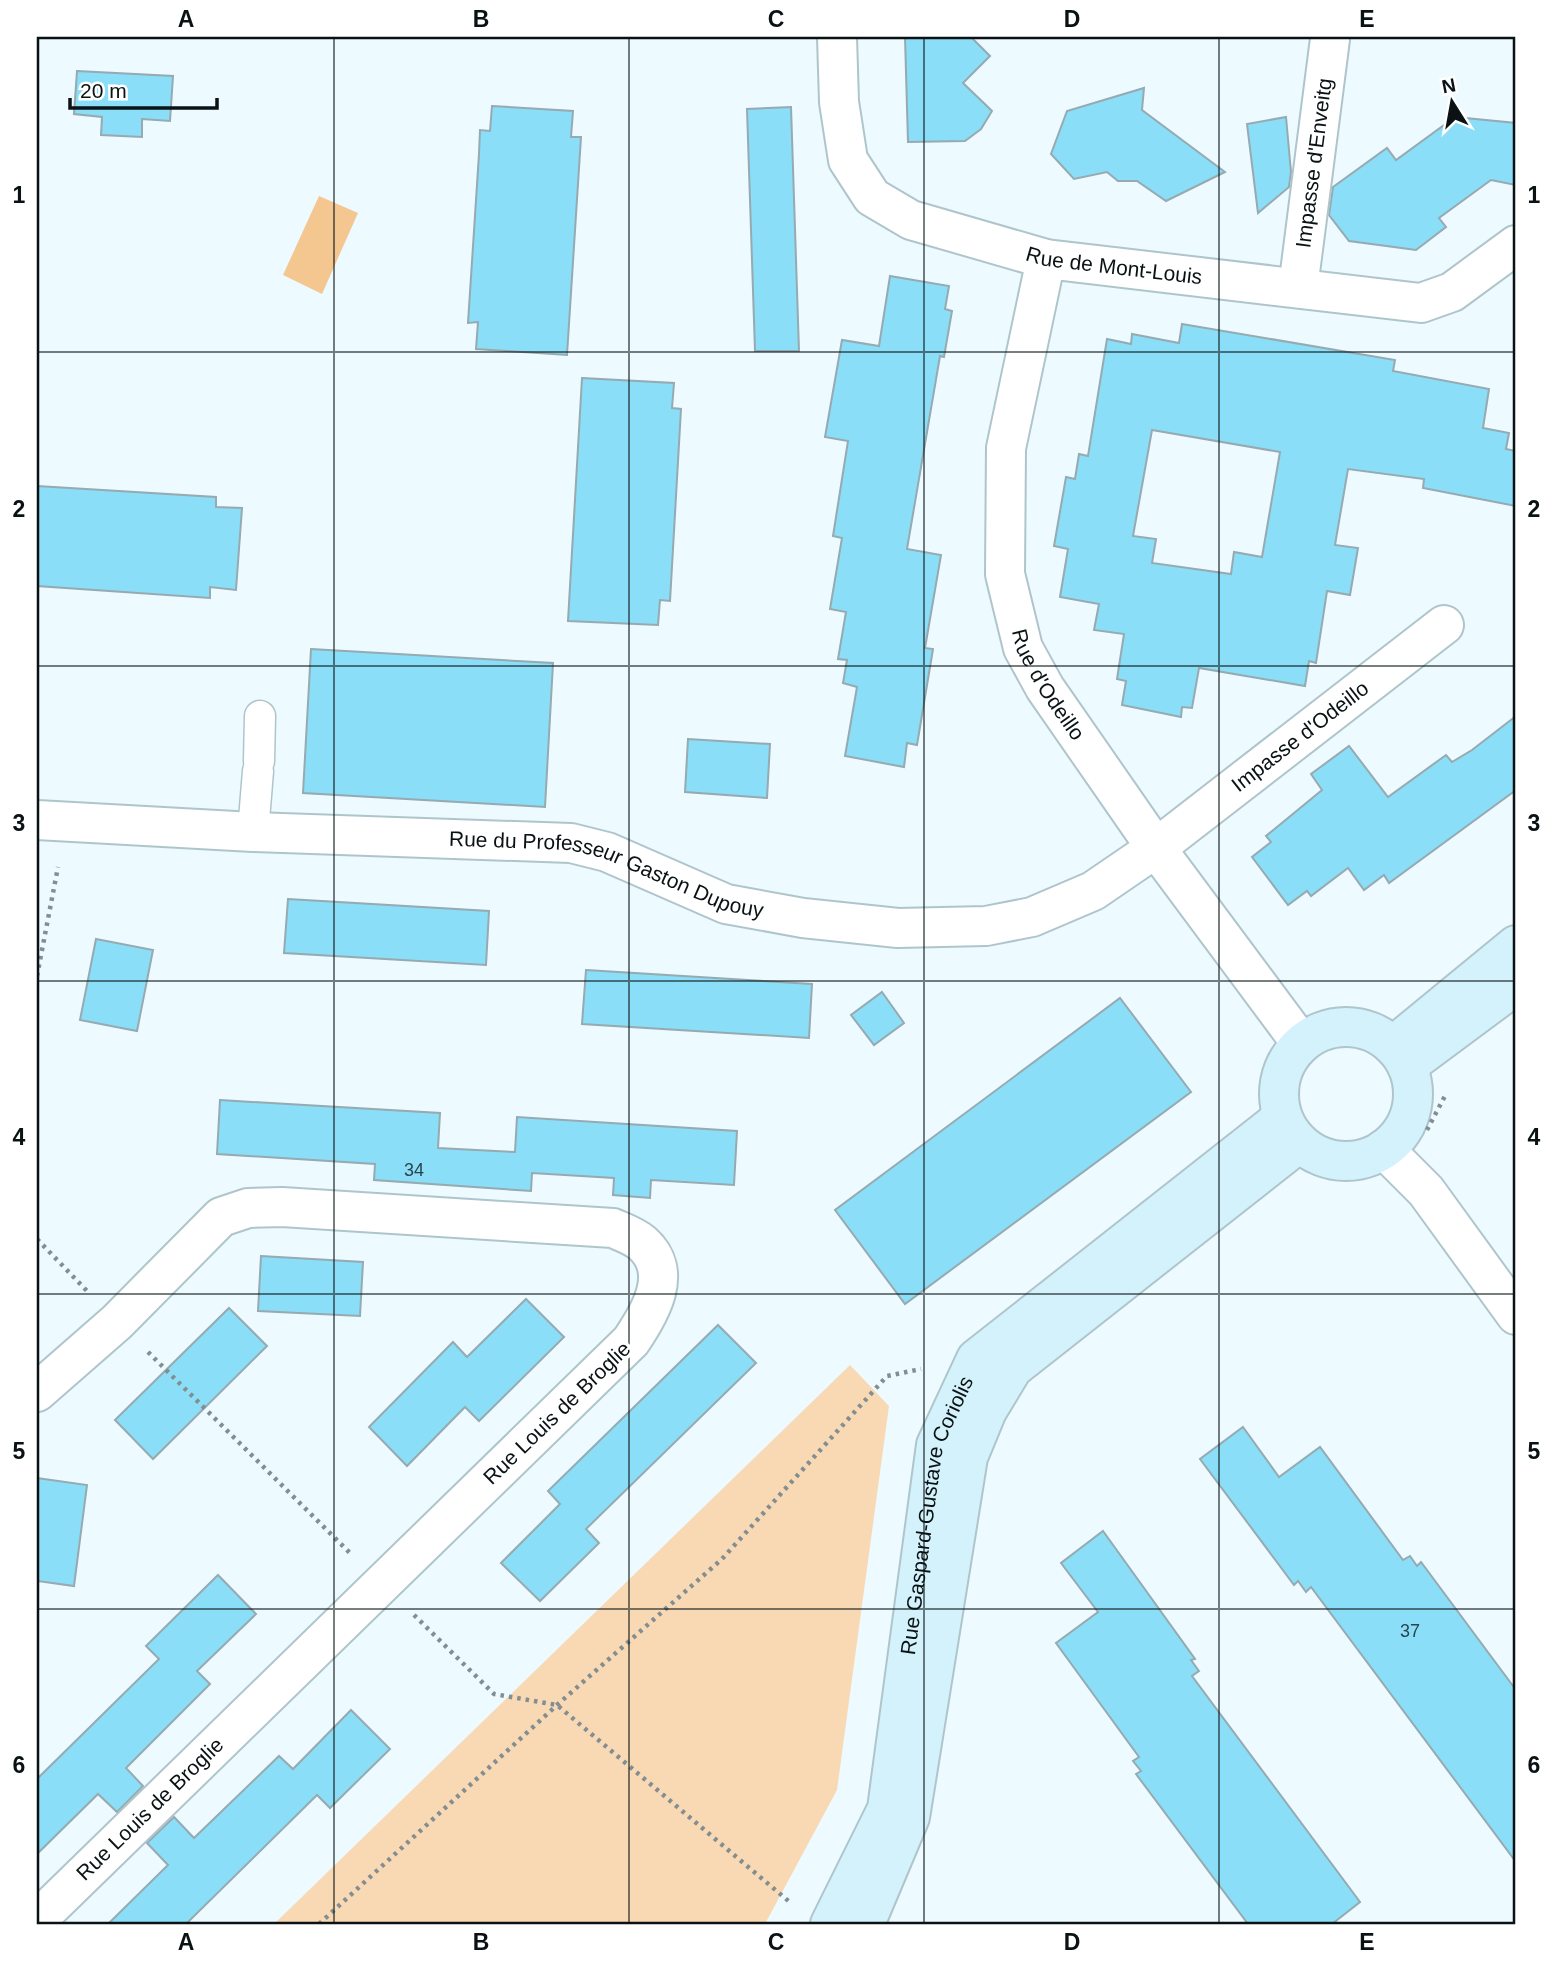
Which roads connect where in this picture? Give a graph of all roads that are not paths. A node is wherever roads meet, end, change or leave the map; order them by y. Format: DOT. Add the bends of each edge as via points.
graph roads {
  1 [pos="838,37"];
  2 [pos="1332,38"];
  3 [pos="1516,245"];
  4 [pos="1046,258"];
  5 [pos="1298,288"];
  6 [pos="1444,625"];
  7 [pos="260,716"];
  8 [pos="52,820"];
  9 [pos="253,832"];
  10 [pos="1156,848"];
  11 [pos="1516,945"];
  12 [pos="1516,985"];
  13 [pos="1301,1043"];
  14 [pos="1400,1056"];
  15 [pos="1291,1130"];
  16 [pos="1384,1149"];
  17 [pos="1516,1314"];
  18 [pos="37,1392"];
  19 [pos="37,1920"];
  20 [pos="830,1924"];
  21 [pos="865,1924"];
  1 -- 4 [label="street, Rue de Mont-Louis" via="839,102 848,160 872,197 911,220"];
  2 -- 5 [label="street, Impasse d'Enveitg"];
  3 -- 5 [label="street, Rue de Mont-Louis" via="1452,292 1421,303"];
  4 -- 5 [label="street, Rue de Mont-Louis"];
  4 -- 10 [label="street, Rue d'Odeillo" via="1006,448 1005,574 1023,648 1045,688"];
  6 -- 10 [label="street, Impasse d'Odeillo"];
  7 -- 9 [label="lane"];
  8 -- 9 [label="street, Rue du Professeur Gaston Dupouy"];
  9 -- 10 [label="street, Rue du Professeur Gaston Dupouy" via="571,843 607,852 726,904 898,928 986,926 1032,917 1093,891"];
  10 -- 13 [label="street, Rue d'Odeillo"];
  11 -- 14 [label="street"];
  12 -- 14 [label="street"];
  13 -- 14 [label="street" via="1314,1034 1348,1027 1380,1035"];
  13 -- 15 [label="street" via="1284,1066 1279,1092"];
  14 -- 16 [label="street" via="1413,1084 1408,1121"];
  15 -- 16 [label="street" via="1332,1160 1350,1161"];
  15 -- 20 [label="street, Rue Gaspard-Gustave Coriolis" via="976,1359 936,1445 887,1809"];
  15 -- 21 [label="street, Rue Gaspard-Gustave Coriolis" via="1013,1368 987,1411 968,1457 911,1817"];
  16 -- 17 [label="street" via="1426,1191"];
  18 -- 19 [label="street, Rue Louis de Broglie" via="117,1322 222,1217 248,1208 613,1228 642,1243 656,1262 658,1287 650,1312 631,1342"];
}
